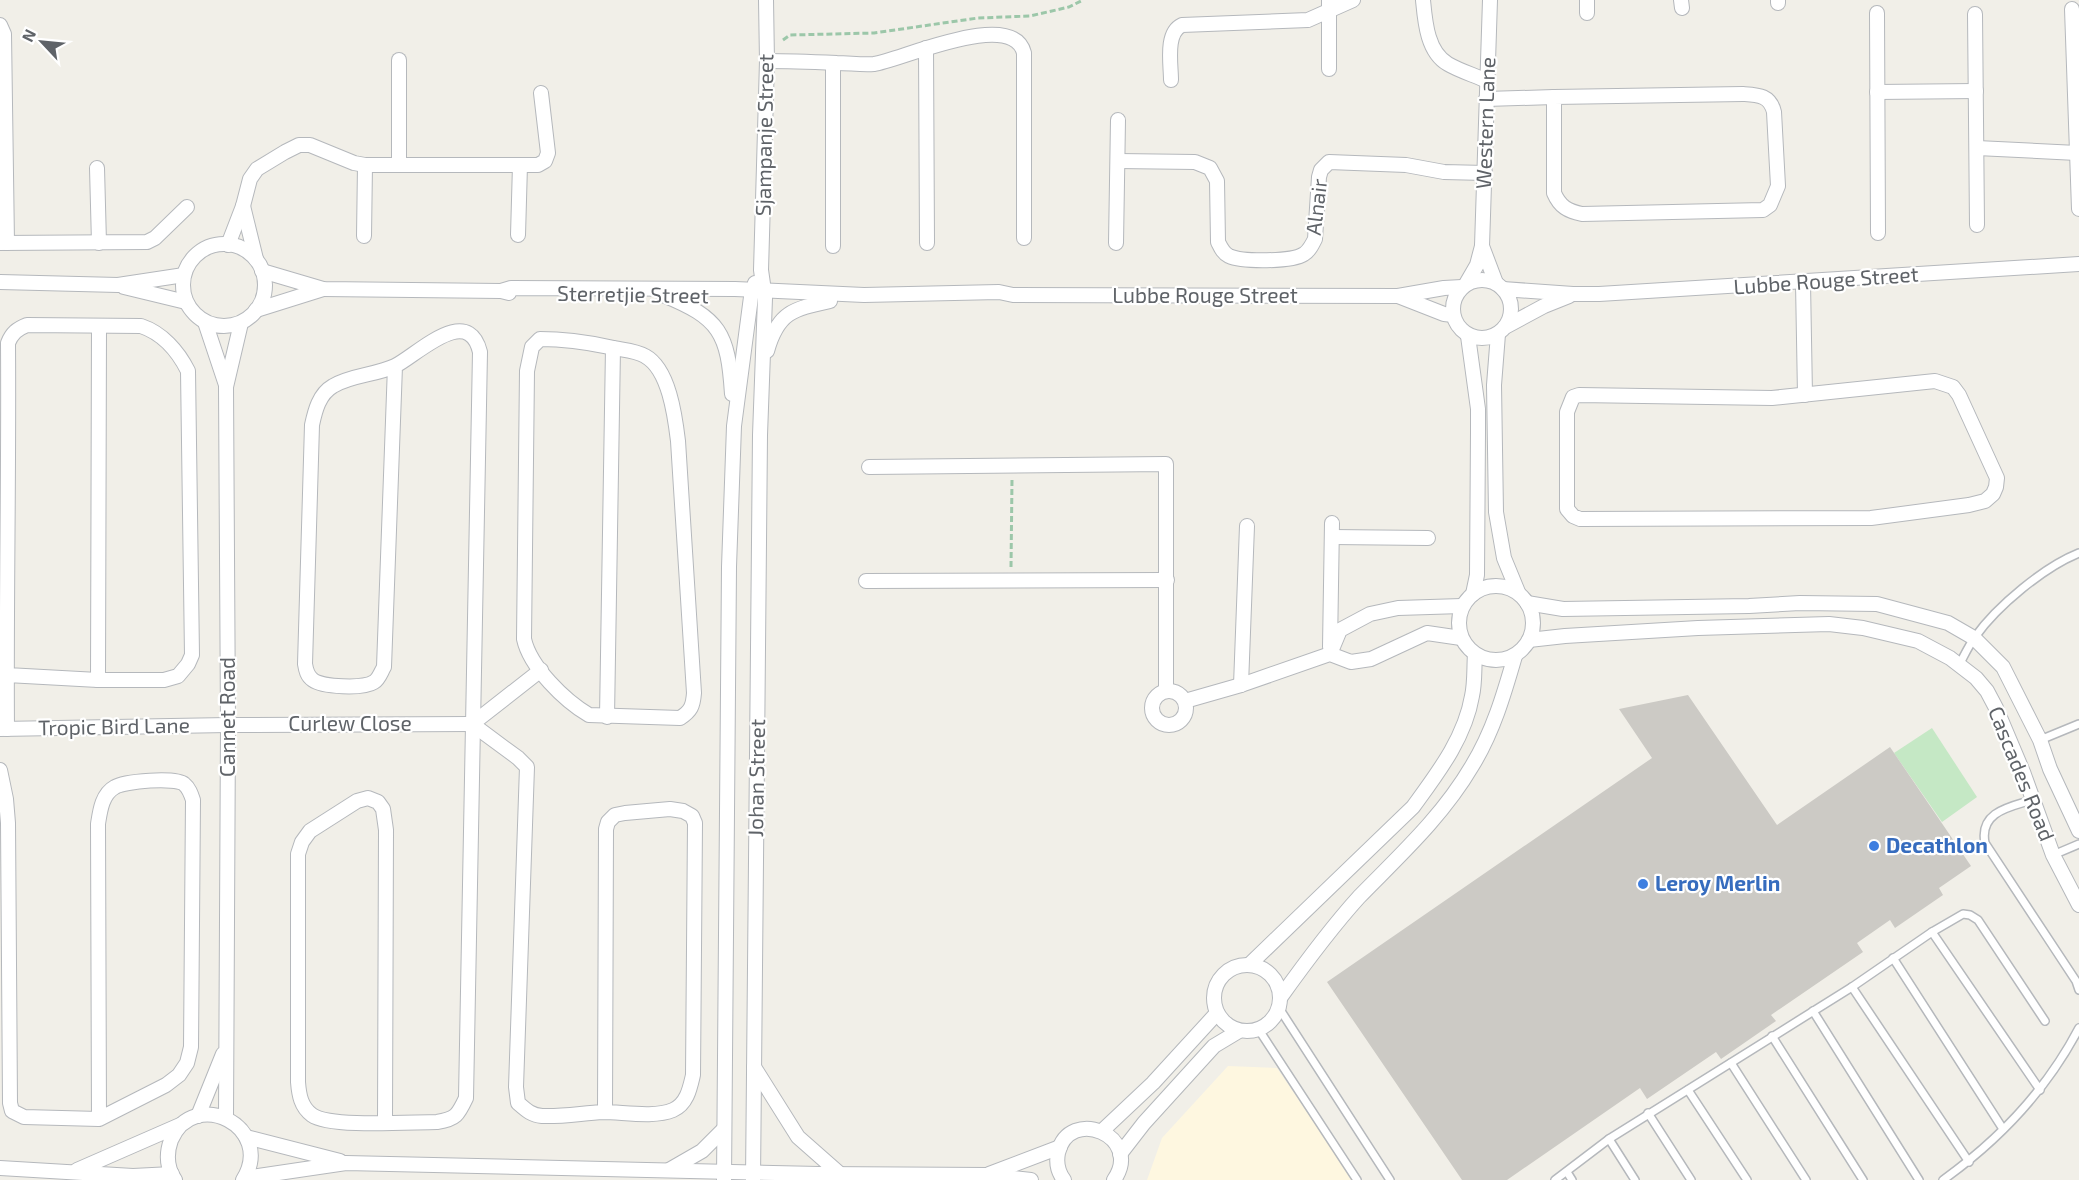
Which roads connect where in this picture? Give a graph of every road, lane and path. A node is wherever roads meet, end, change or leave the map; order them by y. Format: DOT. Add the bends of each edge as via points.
graph roads {
  1 [pos="766,0"];
  2 [pos="1083,0"];
  3 [pos="1353,0"];
  4 [pos="1423,0"];
  5 [pos="1490,0"];
  6 [pos="1329,6"];
  7 [pos="2073,9"];
  8 [pos="1876,13"];
  9 [pos="1975,14"];
  10 [pos="0,25"];
  11 [pos="926,48"];
  12 [pos="767,57"];
  13 [pos="399,60"];
  14 [pos="833,63"];
  15 [pos="1329,69"];
  16 [pos="1171,80"];
  17 [pos="1487,81"];
  18 [pos="1976,91"];
  19 [pos="1877,92"];
  20 [pos="541,93"];
  21 [pos="1554,98"];
  22 [pos="1486,99"];
  23 [pos="1118,120"];
  24 [pos="2078,124"];
  25 [pos="1977,148"];
  26 [pos="2077,153"];
  27 [pos="1118,161"];
  28 [pos="365,165"];
  29 [pos="399,165"];
  30 [pos="520,165"];
  31 [pos="97,168"];
  32 [pos="1485,173"];
  33 [pos="243,206"];
  34 [pos="188,207"];
  35 [pos="2079,209"];
  36 [pos="1977,225"];
  37 [pos="1878,233"];
  38 [pos="518,235"];
  39 [pos="364,236"];
  40 [pos="1024,238"];
  41 [pos="4,243"];
  42 [pos="99,243"];
  43 [pos="927,243"];
  44 [pos="1116,243"];
  45 [pos="228,245"];
  46 [pos="834,246"];
  47 [pos="1482,246"];
  48 [pos="2079,264"];
  49 [pos="259,266"];
  50 [pos="184,275"];
  51 [pos="0,282"];
  52 [pos="1803,283"];
  53 [pos="118,285"];
  54 [pos="1464,286"];
  55 [pos="1500,286"];
  56 [pos="323,289"];
  57 [pos="501,291"];
  58 [pos="758,294"];
  59 [pos="1573,294"];
  60 [pos="663,295"];
  61 [pos="1013,295"];
  62 [pos="1398,296"];
  63 [pos="830,301"];
  64 [pos="186,302"];
  65 [pos="256,310"];
  66 [pos="1453,315"];
  67 [pos="205,322"];
  68 [pos="241,323"];
  69 [pos="99,327"];
  70 [pos="1502,330"];
  71 [pos="1468,336"];
  72 [pos="613,348"];
  73 [pos="395,366"];
  74 [pos="761,375"];
  75 [pos="226,387"];
  76 [pos="1805,395"];
  77 [pos="734,426"];
  78 [pos="1012,466"];
  79 [pos="869,467"];
  80 [pos="1332,523"];
  81 [pos="1247,526"];
  82 [pos="1332,537"];
  83 [pos="1428,538"];
  84 [pos="2079,553"];
  85 [pos="1011,580"];
  86 [pos="1167,580"];
  87 [pos="866,581"];
  88 [pos="1518,592"];
  89 [pos="1473,594"];
  90 [pos="1527,603"];
  91 [pos="1462,606"];
  92 [pos="1461,638"];
  93 [pos="1974,638"];
  94 [pos="1529,640"];
  95 [pos="1330,654"];
  96 [pos="1474,654"];
  97 [pos="1515,656"];
  98 [pos="1959,665"];
  99 [pos="541,670"];
  100 [pos="7,675"];
  101 [pos="98,680"];
  102 [pos="1241,685"];
  103 [pos="1166,690"];
  104 [pos="1185,701"];
  105 [pos="607,717"];
  106 [pos="472,724"];
  107 [pos="2079,724"];
  108 [pos="228,725"];
  109 [pos="4,729"];
  110 [pos="2040,740"];
  111 [pos="0,770"];
  112 [pos="2032,800"];
  113 [pos="2079,831"];
  114 [pos="2079,844"];
  115 [pos="2053,855"];
  116 [pos="2079,905"];
  117 [pos="1932,932"];
  118 [pos="1893,958"];
  119 [pos="1249,965"];
  120 [pos="1852,987"];
  121 [pos="2079,990"];
  122 [pos="1280,1003"];
  123 [pos="1813,1011"];
  124 [pos="1217,1013"];
  125 [pos="2045,1021"];
  126 [pos="2079,1028"];
  127 [pos="1259,1030"];
  128 [pos="1239,1031"];
  129 [pos="1772,1036"];
  130 [pos="226,1046"];
  131 [pos="1731,1063"];
  132 [pos="754,1067"];
  133 [pos="1688,1089"];
  134 [pos="2040,1090"];
  135 [pos="605,1112"];
  136 [pos="1648,1113"];
  137 [pos="198,1116"];
  138 [pos="226,1118"];
  139 [pos="99,1119"];
  140 [pos="385,1122"];
  141 [pos="183,1124"];
  142 [pos="724,1129"];
  143 [pos="2003,1129"];
  144 [pos="1102,1131"];
  145 [pos="246,1137"];
  146 [pos="1609,1139"];
  147 [pos="1060,1147"];
  148 [pos="1120,1154"];
  149 [pos="346,1162"];
  150 [pos="1969,1162"];
  151 [pos="0,1168"];
  152 [pos="75,1171"];
  153 [pos="1567,1172"];
  154 [pos="840,1174"];
  155 [pos="669,1175"];
  156 [pos="987,1175"];
  157 [pos="724,1176"];
  158 [pos="753,1176"];
  159 [pos="173,1177"];
  160 [pos="859,1177"];
  161 [pos="244,1179"];
  162 [pos="1031,1180"];
  163 [pos="1064,1180"];
  164 [pos="1113,1180"];
  165 [pos="1357,1180"];
  166 [pos="1390,1180"];
  167 [pos="1555,1180"];
  168 [pos="1572,1180"];
  169 [pos="1635,1180"];
  170 [pos="1691,1180"];
  171 [pos="1747,1180"];
  172 [pos="1806,1180"];
  173 [pos="1863,1180"];
  174 [pos="1919,1180"];
  175 [pos="1943,1180"];
  1 -- 12 [label="street, Sjampanje Street"];
  2 -- 12 [label="path" via="1030,16 978,18 874,33 790,35"];
  3 -- 6 [label="street"];
  4 -- 17 [label="street" via="1426,26 1438,54 1446,63"];
  5 -- 17 [label="street, Western Lane"];
  6 -- 15 [label="street"];
  6 -- 16 [label="street" via="1308,20 1182,25 1171,35"];
  7 -- 24 [label="street"];
  8 -- 19 [label="street"];
  9 -- 18 [label="street"];
  10 -- 41 [label="street"];
  11 -- 14 [label="street" via="872,64"];
  11 -- 40 [label="street" via="981,36 1011,39 1022,46"];
  11 -- 43 [label="street"];
  12 -- 14 [label="street"];
  12 -- 58 [label="street, Sjampanje Street"];
  13 -- 29 [label="street"];
  14 -- 46 [label="street"];
  17 -- 22 [label="street, Western Lane"];
  18 -- 19 [label="street"];
  18 -- 25 [label="street"];
  19 -- 37 [label="street"];
  20 -- 30 [label="street" via="548,153 538,165"];
  21 -- 21 [label="street" via="1763,96 1774,112 1778,186 1775,196 1770,205 1754,211 1570,211 1559,204 1554,193"];
  21 -- 22 [label="street"];
  22 -- 32 [label="street, Western Lane"];
  23 -- 27 [label="street"];
  24 -- 26 [label="street"];
  25 -- 26 [label="street"];
  25 -- 36 [label="street"];
  26 -- 35 [label="street"];
  27 -- 32 [label="street, Alnair" via="1195,162 1210,168 1216,181 1221,249 1236,258 1285,260 1303,255 1315,239 1318,177 1329,162"];
  27 -- 44 [label="street"];
  28 -- 29 [label="street"];
  28 -- 33 [label="street" via="310,145 299,145 257,169 246,187"];
  28 -- 39 [label="street"];
  29 -- 30 [label="street"];
  30 -- 38 [label="street"];
  31 -- 42 [label="street"];
  32 -- 47 [label="street, Western Lane"];
  33 -- 45 [label="street"];
  33 -- 49 [label="street"];
  34 -- 42 [label="street" via="147,242"];
  41 -- 42 [label="street"];
  45 -- 49 [label="street" via="247,251"];
  45 -- 50 [label="street" via="198,253"];
  47 -- 54 [label="street, Western Lane" via="1477,265"];
  47 -- 55 [label="street, Western Lane"];
  48 -- 52 [label="street, Lubbe Rouge Street"];
  49 -- 56 [label="street, Sterretjie Street"];
  49 -- 65 [label="street" via="264,287"];
  50 -- 53 [label="street"];
  50 -- 64 [label="street"];
  51 -- 53 [label="street"];
  52 -- 59 [label="street, Lubbe Rouge Street"];
  52 -- 76 [label="street"];
  53 -- 64 [label="street"];
  54 -- 55 [label="street" via="1475,280"];
  54 -- 62 [label="street, Lubbe Rouge Street"];
  54 -- 66 [label="street" via="1454,301"];
  55 -- 59 [label="street, Lubbe Rouge Street"];
  55 -- 70 [label="street" via="1509,297 1511,308"];
  56 -- 57 [label="street, Sterretjie Street"];
  56 -- 65 [label="street, Sterretjie Street"];
  57 -- 58 [label="street, Sterretjie Street" via="511,288"];
  57 -- 60 [label="street, Sterretjie Street"];
  58 -- 60 [label="street, Sterretjie Street"];
  58 -- 61 [label="street, Lubbe Rouge Street"];
  58 -- 63 [label="street, Lubbe Rouge Street"];
  58 -- 74 [label="street, Johan Street"];
  58 -- 77 [label="street, Johan Street"];
  59 -- 70 [label="street, Lubbe Rouge Street"];
  60 -- 77 [label="street, Johan Street" via="707,317 720,333 727,353"];
  61 -- 62 [label="street, Lubbe Rouge Street"];
  61 -- 63 [label="street, Lubbe Rouge Street" via="995,300"];
  62 -- 66 [label="street, Lubbe Rouge Street"];
  63 -- 74 [label="street, Johan Street" via="800,307 779,322"];
  64 -- 67 [label="street"];
  65 -- 68 [label="street"];
  66 -- 71 [label="street" via="1460,330"];
  67 -- 68 [label="street" via="219,326"];
  67 -- 75 [label="street, Cannet Road"];
  68 -- 75 [label="street, Cannet Road"];
  69 -- 100 [label="street" via="27,325 18,328 8,343"];
  69 -- 101 [label="street"];
  69 -- 101 [label="street" via="150,329 179,354 188,371 192,655 178,675 164,680"];
  70 -- 71 [label="street" via="1488,338"];
  70 -- 88 [label="street" via="1494,385 1496,512 1504,558"];
  71 -- 89 [label="street" via="1478,421 1478,575"];
  72 -- 99 [label="street" via="540,339 528,359 524,639 532,660"];
  72 -- 105 [label="street"];
  72 -- 105 [label="street" via="646,356 656,366 673,404 694,693 692,707 680,718"];
  73 -- 73 [label="street" via="333,386 316,408 312,425 305,664 308,676 326,686 375,682 384,667"];
  73 -- 106 [label="street" via="451,332 463,331 471,336 480,352"];
  74 -- 132 [label="street, Johan Street"];
  75 -- 108 [label="street, Cannet Road"];
  76 -- 76 [label="street" via="1579,395 1573,398 1567,412 1567,509 1580,519 1871,518 1969,505 1993,495 1997,478 1953,387 1935,381"];
  77 -- 142 [label="street, Johan Street"];
  78 -- 79 [label="street"];
  78 -- 85 [label="path"];
  78 -- 86 [label="street" via="1166,464"];
  80 -- 82 [label="street"];
  81 -- 102 [label="street"];
  82 -- 83 [label="street"];
  82 -- 95 [label="street"];
  84 -- 93 [label="lane" via="2050,567 2007,601"];
  85 -- 86 [label="street"];
  85 -- 87 [label="street"];
  86 -- 103 [label="street"];
  88 -- 89 [label="street" via="1498,585"];
  88 -- 90 [label="street"];
  89 -- 91 [label="street"];
  90 -- 93 [label="street, Cascades Road" via="1563,609 1877,603 1948,623"];
  90 -- 94 [label="street" via="1533,619"];
  91 -- 92 [label="street"];
  91 -- 95 [label="street" via="1398,608 1370,615 1340,630"];
  92 -- 95 [label="street" via="1428,633 1371,659 1351,662"];
  92 -- 96 [label="street"];
  93 -- 98 [label="lane"];
  93 -- 110 [label="street, Cascades Road" via="2003,668"];
  94 -- 97 [label="street"];
  94 -- 98 [label="street, Cascades Road" via="1829,624 1909,638"];
  95 -- 102 [label="street"];
  96 -- 97 [label="street" via="1494,661"];
  96 -- 119 [label="street" via="1472,698 1462,730 1434,778 1413,807"];
  97 -- 122 [label="street" via="1485,743 1444,809 1323,938"];
  98 -- 112 [label="street, Cascades Road" via="1987,691"];
  99 -- 105 [label="street" via="577,708 589,715"];
  99 -- 106 [label="street"];
  100 -- 101 [label="street"];
  100 -- 109 [label="street"];
  102 -- 104 [label="street"];
  103 -- 104 [label="street" via="1178,692"];
  103 -- 104 [label="street" via="1156,696 1151,706 1154,717 1163,724 1174,724 1184,717"];
  106 -- 108 [label="street, Curlew Close"];
  106 -- 135 [label="street" via="527,767 518,1103 530,1114 542,1116"];
  106 -- 140 [label="street" via="466,1098 459,1113 451,1119"];
  107 -- 110 [label="lane"];
  108 -- 109 [label="street, Tropic Bird Lane"];
  108 -- 130 [label="street, Cannet Road"];
  110 -- 113 [label="street, Cascades Road"];
  111 -- 139 [label="street" via="8,823 12,1111 24,1117"];
  112 -- 115 [label="street, Cascades Road"];
  112 -- 121 [label="lane" via="1991,817 1984,827 1984,843"];
  114 -- 115 [label="lane, Cascades Road"];
  115 -- 116 [label="street, Cascades Road"];
  117 -- 118 [label="lane"];
  117 -- 125 [label="lane" via="1963,914 1978,920"];
  117 -- 134 [label="lane"];
  118 -- 120 [label="lane"];
  118 -- 143 [label="lane"];
  119 -- 122 [label="street" via="1268,972 1279,988"];
  119 -- 124 [label="street" via="1230,970 1217,984"];
  120 -- 123 [label="lane"];
  120 -- 150 [label="lane"];
  122 -- 127 [label="street" via="1274,1017"];
  122 -- 166 [label="lane"];
  123 -- 129 [label="lane"];
  123 -- 174 [label="lane"];
  124 -- 128 [label="street" via="1230,1028"];
  124 -- 144 [label="street" via="1153,1083"];
  126 -- 134 [label="lane" via="2065,1056"];
  127 -- 128 [label="street"];
  127 -- 165 [label="lane"];
  128 -- 148 [label="street" via="1214,1046"];
  129 -- 131 [label="lane"];
  129 -- 173 [label="lane"];
  130 -- 137 [label="street, Cannet Road"];
  130 -- 138 [label="street, Cannet Road"];
  131 -- 133 [label="lane"];
  131 -- 172 [label="lane"];
  132 -- 154 [label="street" via="798,1137"];
  132 -- 158 [label="street, Johan Street"];
  133 -- 136 [label="lane"];
  133 -- 171 [label="lane"];
  134 -- 143 [label="lane"];
  135 -- 135 [label="street" via="674,1110 690,1090 695,823 683,811 615,815 606,829"];
  136 -- 146 [label="lane"];
  136 -- 170 [label="lane"];
  137 -- 138 [label="street"];
  137 -- 141 [label="street"];
  138 -- 145 [label="street"];
  139 -- 139 [label="street" via="179,1075 187,1064 191,1047 193,800 183,783 174,779 114,787 100,809"];
  140 -- 140 [label="street" via="340,1122 313,1116 299,1096 298,1082 298,854 310,831 368,798 378,802 386,820"];
  141 -- 152 [label="street"];
  141 -- 159 [label="street" via="169,1147"];
  142 -- 155 [label="street"];
  142 -- 157 [label="street, Johan Street"];
  143 -- 150 [label="lane"];
  144 -- 147 [label="street" via="1073,1132"];
  144 -- 148 [label="street" via="1117,1145"];
  145 -- 149 [label="street"];
  145 -- 161 [label="street" via="251,1158"];
  146 -- 153 [label="lane"];
  146 -- 169 [label="lane"];
  147 -- 156 [label="street"];
  147 -- 163 [label="street" via="1057,1166"];
  148 -- 164 [label="street"];
  149 -- 155 [label="street" via="655,1170"];
  149 -- 161 [label="street"];
  150 -- 175 [label="lane"];
  151 -- 152 [label="street"];
  152 -- 159 [label="street"];
  153 -- 167 [label="lane"];
  153 -- 168 [label="lane"];
  154 -- 158 [label="street"];
  154 -- 160 [label="street"];
  155 -- 157 [label="street"];
  156 -- 160 [label="street"];
  156 -- 162 [label="street"];
  157 -- 158 [label="street"];
}
